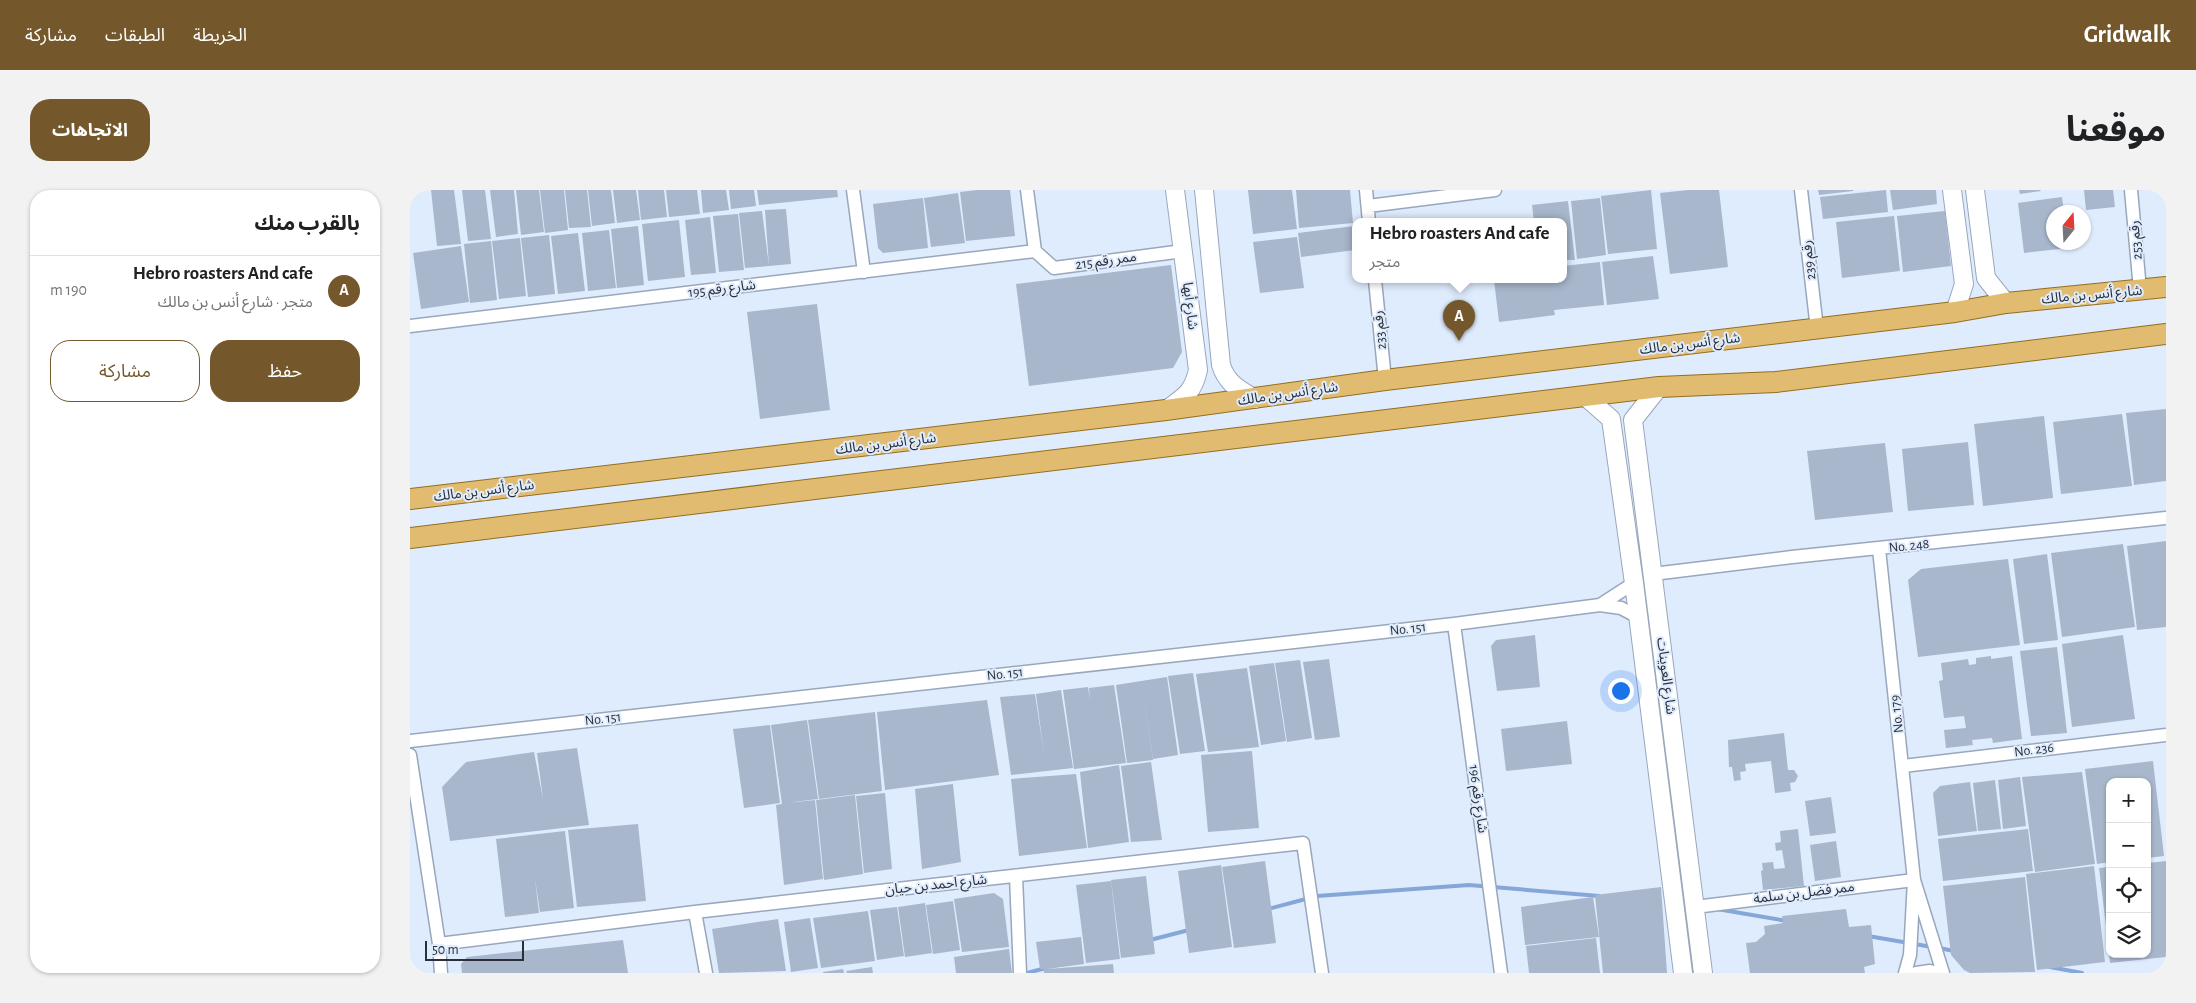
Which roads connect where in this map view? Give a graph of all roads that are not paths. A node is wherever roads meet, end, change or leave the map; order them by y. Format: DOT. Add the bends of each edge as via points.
graph roads {
  1 [pos="853,190"];
  2 [pos="1027,190"];
  3 [pos="1176,190"];
  4 [pos="1204,190"];
  5 [pos="1366,190"];
  6 [pos="1495,190"];
  7 [pos="1800,190"];
  8 [pos="1952,190"];
  9 [pos="1976,190"];
  10 [pos="2131,190"];
  11 [pos="1368,206"];
  12 [pos="1369,218"];
  13 [pos="1183,250"];
  14 [pos="1034,251"];
  15 [pos="1983,256"];
  16 [pos="1961,260"];
  17 [pos="864,272"];
  18 [pos="1375,283"];
  19 [pos="2166,287"];
  20 [pos="2140,290"];
  21 [pos="2006,303"];
  22 [pos="1955,312"];
  23 [pos="410,326"];
  24 [pos="1817,330"];
  25 [pos="2166,334"];
  26 [pos="1220,345"];
  27 [pos="1196,348"];
  28 [pos="1385,380"];
  29 [pos="1660,387"];
  30 [pos="1586,397"];
  31 [pos="1255,399"];
  32 [pos="1166,410"];
  33 [pos="1640,466"];
  34 [pos="1619,472"];
  35 [pos="410,499"];
  36 [pos="2166,518"];
  37 [pos="410,538"];
  38 [pos="1879,549"];
  39 [pos="1653,574"];
  40 [pos="1634,583"];
  41 [pos="1600,605"];
  42 [pos="1638,617"];
  43 [pos="1454,624"];
  44 [pos="2166,735"];
  45 [pos="410,741"];
  46 [pos="410,755"];
  47 [pos="1903,766"];
  48 [pos="1016,876"];
  49 [pos="1914,880"];
  50 [pos="1695,907"];
  51 [pos="695,912"];
  52 [pos="439,944"];
  53 [pos="441,973"];
  54 [pos="706,973"];
  55 [pos="1020,973"];
  56 [pos="1322,973"];
  57 [pos="1501,973"];
  58 [pos="1683,973"];
  59 [pos="1703,973"];
  60 [pos="1906,973"];
  61 [pos="1916,973"];
  62 [pos="1938,973"];
  63 [pos="1943,973"];
  1 -- 17 [label="street"];
  2 -- 14 [label="street"];
  3 -- 13 [label="street, شارع أبها"];
  4 -- 26 [label="street, شارع أبها"];
  5 -- 11 [label="street"];
  6 -- 11 [label="street"];
  7 -- 24 [label="street, رقم 239"];
  8 -- 16 [label="street"];
  9 -- 15 [label="street"];
  10 -- 20 [label="street, رقم 253"];
  11 -- 12 [label="street"];
  13 -- 14 [label="street, ممر رقم 215" via="1054,268"];
  13 -- 27 [label="street, شارع أبها"];
  14 -- 17 [label="street, شارع رقم 195"];
  15 -- 16 [label="street"];
  15 -- 21 [label="street" via="1986,278"];
  16 -- 22 [label="street" via="1964,284"];
  17 -- 23 [label="street, شارع رقم 195"];
  18 -- 28 [label="street, رقم 233"];
  19 -- 20 [label="main road, شارع أنس بن مالك"];
  20 -- 21 [label="main road, شارع أنس بن مالك"];
  21 -- 22 [label="main road, شارع أنس بن مالك"];
  22 -- 24 [label="main road, شارع أنس بن مالك"];
  24 -- 28 [label="main road, شارع أنس بن مالك"];
  25 -- 29 [label="main road" via="1776,382"];
  26 -- 27 [label="street"];
  26 -- 31 [label="street, شارع أبها" via="1224,376 1232,386"];
  27 -- 32 [label="street, شارع أبها" via="1198,370 1195,382 1188,394"];
  28 -- 31 [label="main road, شارع أنس بن مالك"];
  29 -- 30 [label="main road"];
  29 -- 33 [label="street, شارع العوينات" via="1633,420"];
  30 -- 34 [label="street, شارع العوينات" via="1611,419"];
  30 -- 37 [label="main road"];
  31 -- 32 [label="main road, شارع أنس بن مالك"];
  32 -- 35 [label="main road, شارع أنس بن مالك"];
  33 -- 34 [label="street" via="1633,451 1625,449"];
  33 -- 39 [label="street, شارع العوينات"];
  34 -- 40 [label="street, شارع العوينات"];
  36 -- 38 [label="street, No. 248"];
  38 -- 39 [label="street, No. 248"];
  38 -- 47 [label="street, No. 179"];
  39 -- 50 [label="street, شارع العوينات"];
  40 -- 41 [label="street, No. 151"];
  40 -- 42 [label="street, شارع العوينات"];
  41 -- 42 [label="street, No. 151" via="1621,608"];
  41 -- 43 [label="street, No. 151"];
  42 -- 58 [label="street, شارع العوينات"];
  43 -- 45 [label="street, No. 151"];
  43 -- 57 [label="street, شارع رقم 196"];
  44 -- 47 [label="street, No. 236"];
  46 -- 52 [label="street"];
  47 -- 49 [label="street, No. 179"];
  48 -- 51 [label="street, شارع احمد بن حيان"];
  48 -- 55 [label="street"];
  48 -- 56 [label="street, شارع احمد بن حيان" via="1303,843"];
  49 -- 50 [label="street, ممر فضل بن سلمة"];
  49 -- 60 [label="street, No. 179"];
  49 -- 63 [label="street, No. 179"];
  50 -- 59 [label="street, شارع العوينات"];
  51 -- 52 [label="street, شارع احمد بن حيان"];
  51 -- 54 [label="street"];
  52 -- 53 [label="street"];
  61 -- 62 [label="street"];
}
